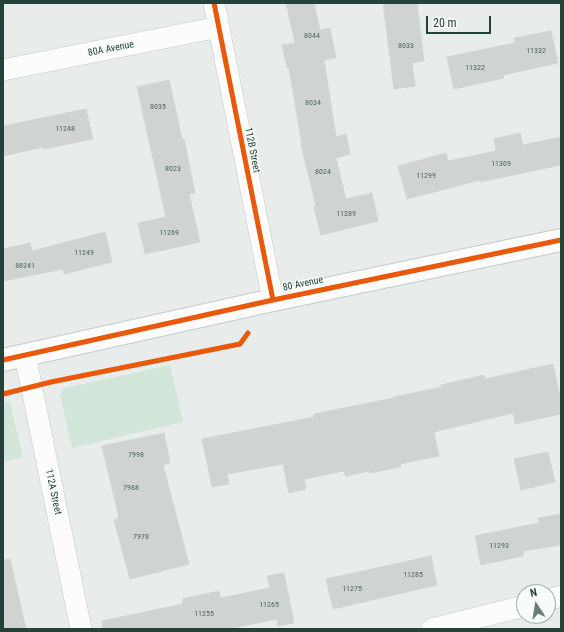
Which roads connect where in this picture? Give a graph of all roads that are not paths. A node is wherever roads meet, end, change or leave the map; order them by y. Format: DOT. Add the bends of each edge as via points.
graph roads {
  1 [pos="214,3"];
  2 [pos="219,27"];
  3 [pos="3,70"];
  4 [pos="561,240"];
  5 [pos="273,300"];
  6 [pos="25,355"];
  7 [pos="3,360"];
  8 [pos="516,608"];
  9 [pos="81,629"];
  10 [pos="432,629"];
  1 -- 2 [label="street, 112B Street"];
  2 -- 3 [label="street, 80A Avenue"];
  2 -- 5 [label="street, 112B Street"];
  4 -- 5 [label="street, 80 Avenue"];
  5 -- 6 [label="street, 80 Avenue"];
  6 -- 7 [label="street, 80 Avenue"];
  6 -- 9 [label="street, 112A Street"];
  8 -- 10 [label="street"];
}
